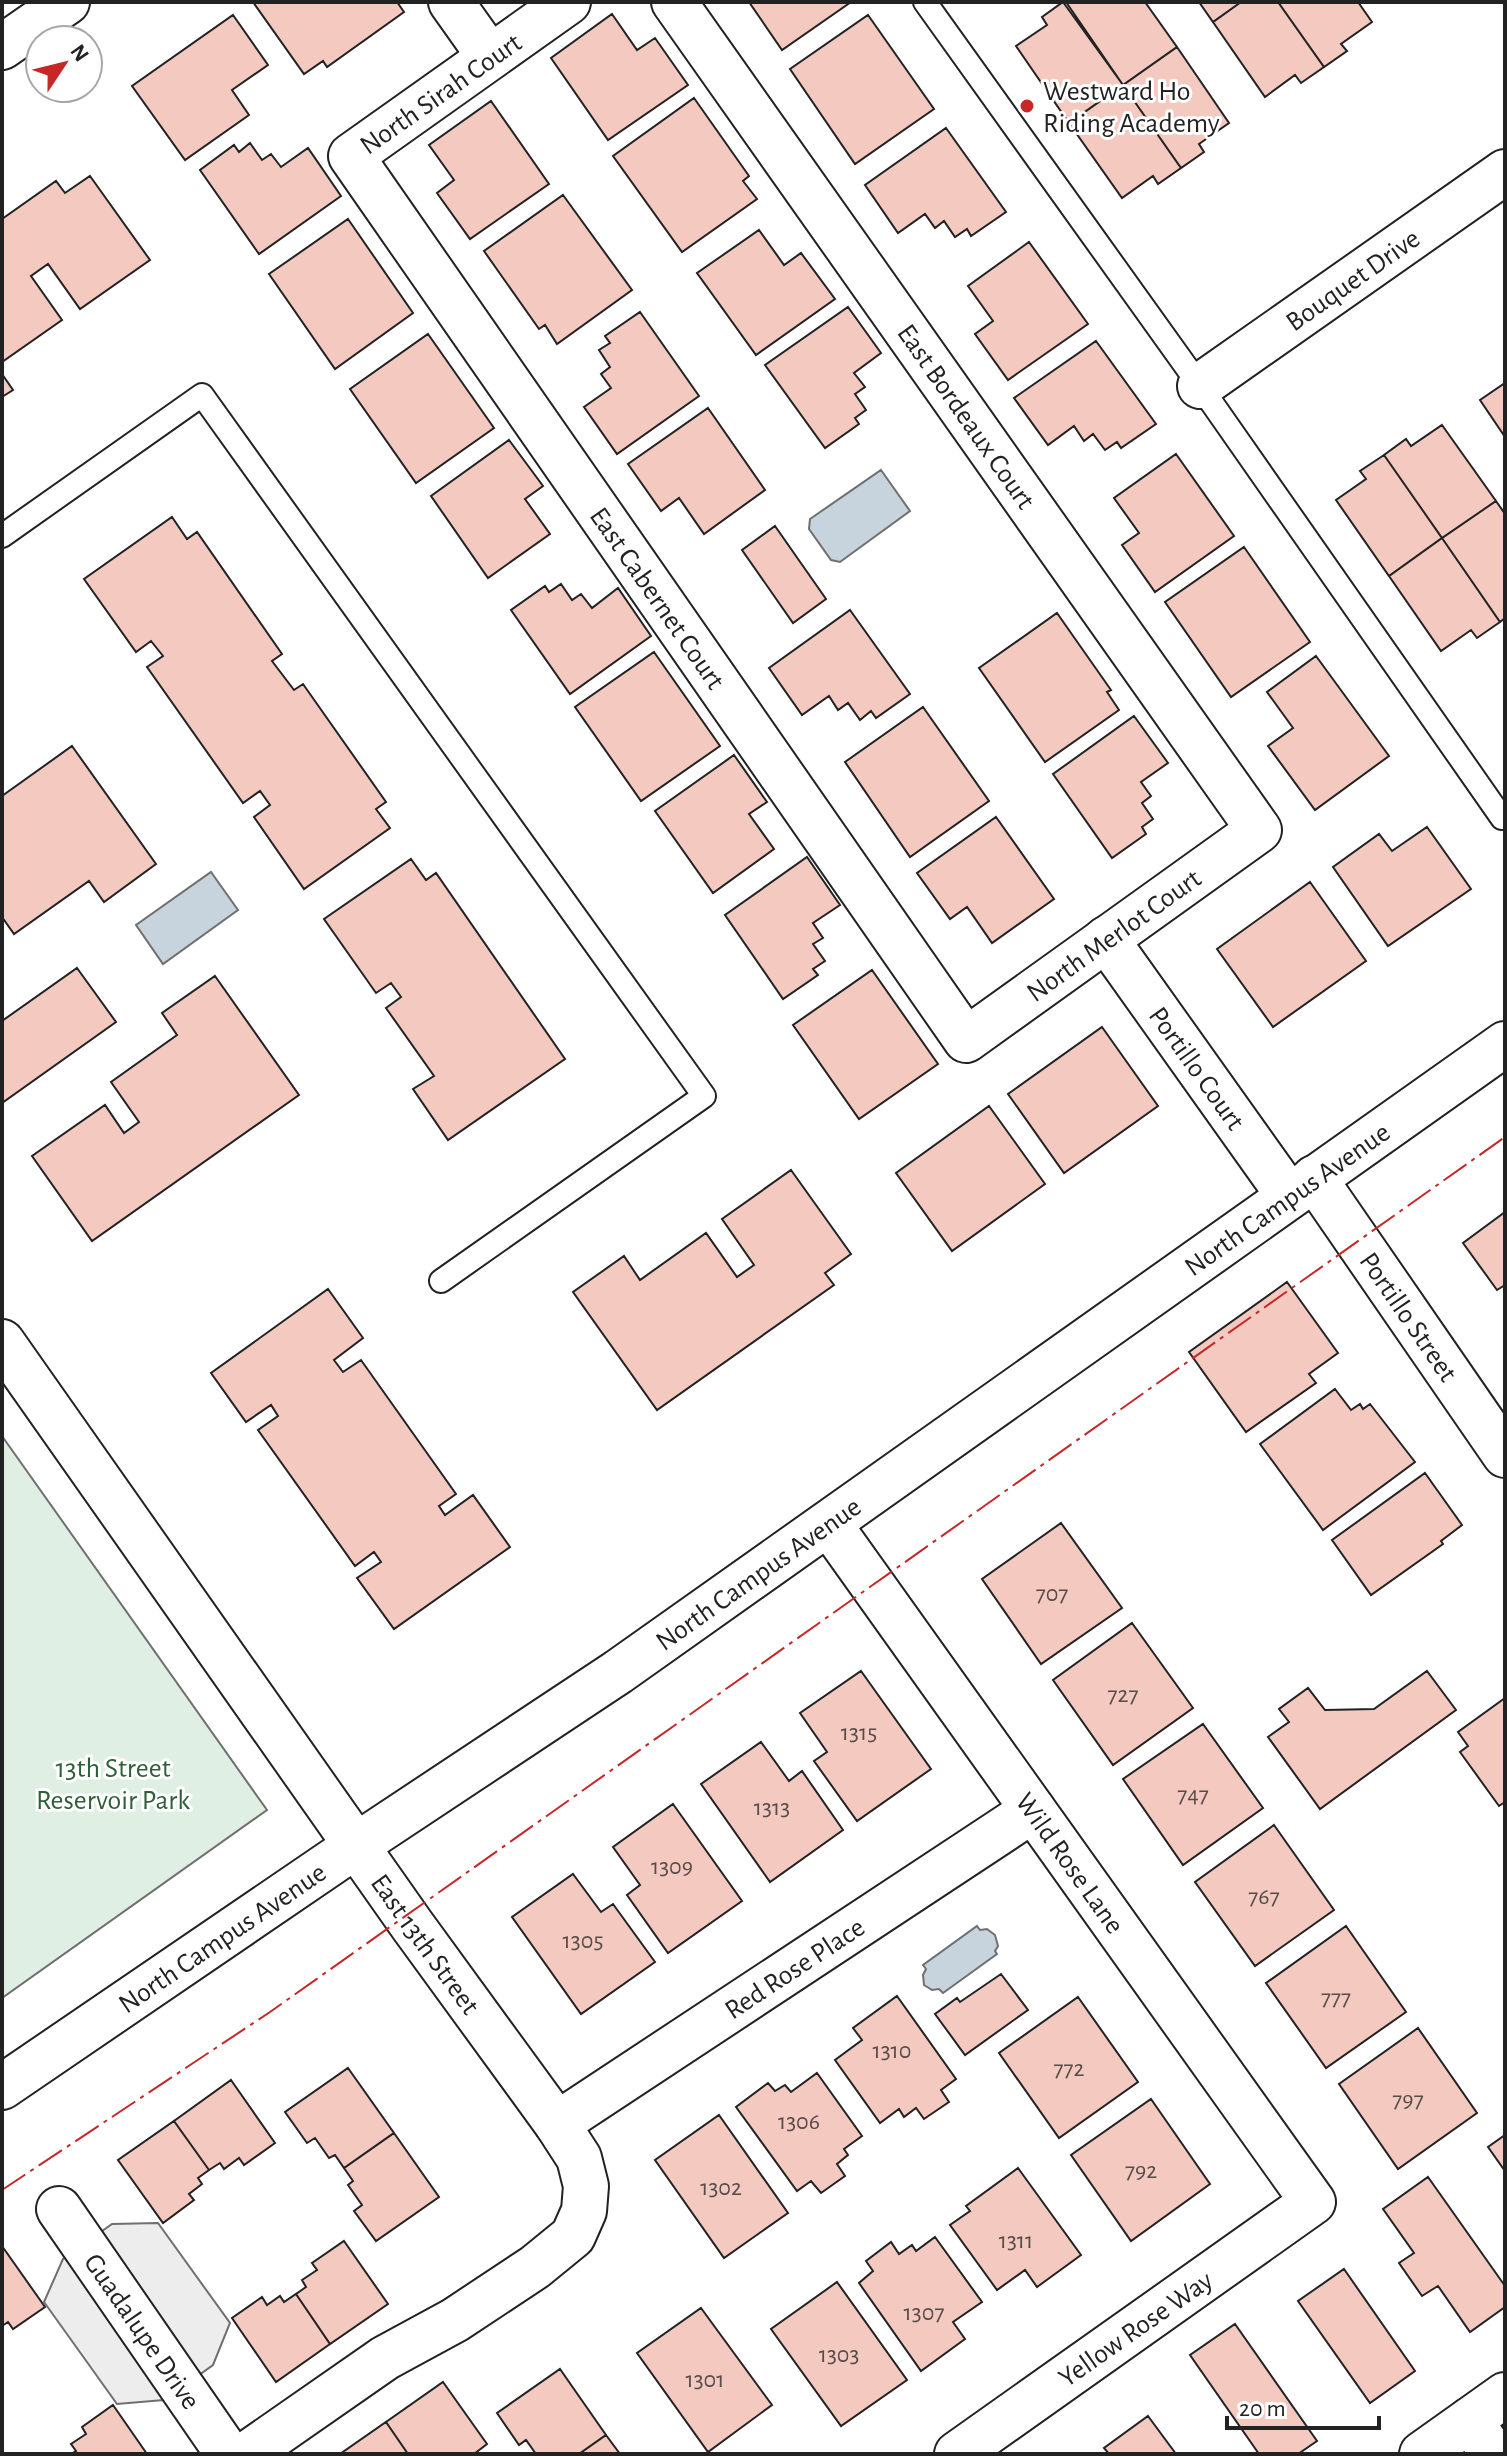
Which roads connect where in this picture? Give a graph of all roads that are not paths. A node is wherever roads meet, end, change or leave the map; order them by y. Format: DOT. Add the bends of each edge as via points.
graph roads {
  1 [pos="67,2"];
  2 [pos="451,2"];
  3 [pos="568,2"];
  4 [pos="674,2"];
  5 [pos="925,2"];
  6 [pos="2,47"];
  7 [pos="490,57"];
  8 [pos="351,156"];
  9 [pos="1505,172"];
  10 [pos="1200,386"];
  11 [pos="2,536"];
  12 [pos="1505,816"];
  13 [pos="1259,830"];
  14 [pos="1106,939"];
  15 [pos="966,1040"];
  16 [pos="1505,1044"];
  17 [pos="1301,1187"];
  18 [pos="441,1281"];
  19 [pos="2,1342"];
  20 [pos="1505,1455"];
  21 [pos="829,1524"];
  22 [pos="1033,1810"];
  23 [pos="357,1845"];
  24 [pos="2,2087"];
  25 [pos="557,2124"];
  26 [pos="1313,2202"];
  27 [pos="59,2209"];
  28 [pos="1505,2395"];
  29 [pos="1482,2437"];
  30 [pos="228,2454"];
  31 [pos="247,2454"];
  32 [pos="957,2454"];
  33 [pos="1422,2454"];
  1 -- 6 [label="street"];
  2 -- 7 [label="street"];
  3 -- 7 [label="street, North Sirah Court"];
  4 -- 13 [label="street, East Bordeaux Court"];
  5 -- 10 [label="lane"];
  7 -- 8 [label="street, North Sirah Court"];
  8 -- 15 [label="street, East Cabernet Court"];
  9 -- 10 [label="street, Bouquet Drive"];
  10 -- 12 [label="lane"];
  11 -- 18 [label="lane" via="202,395 704,1096"];
  13 -- 14 [label="street, North Merlot Court"];
  14 -- 15 [label="street, North Merlot Court"];
  14 -- 17 [label="street, Portillo Court"];
  16 -- 17 [label="street, North Campus Avenue"];
  17 -- 20 [label="street, Portillo Street"];
  17 -- 21 [label="street, North Campus Avenue"];
  19 -- 23 [label="street, East 13th Street"];
  21 -- 22 [label="street, Wild Rose Lane"];
  21 -- 23 [label="street, North Campus Avenue"];
  22 -- 25 [label="street, Red Rose Place"];
  22 -- 26 [label="street, Wild Rose Lane"];
  23 -- 24 [label="street, North Campus Avenue"];
  23 -- 25 [label="street, East 13th Street"];
  25 -- 31 [label="street, East 13th Street" via="579,2158 586,2186 584,2211 573,2236 535,2267 385,2358"];
  26 -- 32 [label="street, Yellow Rose Way"];
  27 -- 30 [label="street, Guadalupe Drive"];
  28 -- 29 [label="street"];
  29 -- 33 [label="street"];
}
